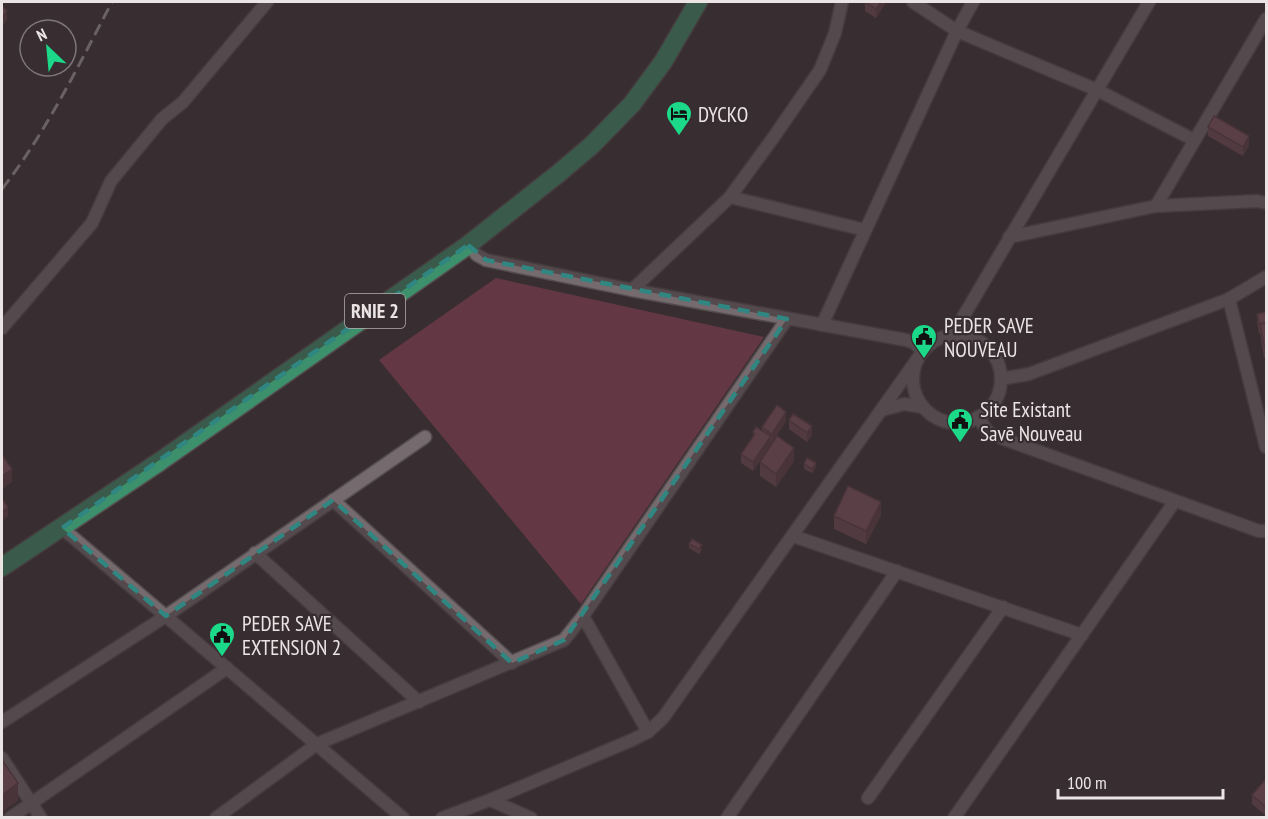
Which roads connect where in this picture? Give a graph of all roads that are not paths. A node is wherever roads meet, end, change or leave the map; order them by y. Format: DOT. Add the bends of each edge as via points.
graph roads {
  1 [pos="267,2"];
  2 [pos="698,2"];
  3 [pos="842,2"];
  4 [pos="913,2"];
  5 [pos="974,2"];
  6 [pos="1149,2"];
  7 [pos="1266,19"];
  8 [pos="957,31"];
  9 [pos="1097,90"];
  10 [pos="1194,140"];
  11 [pos="730,197"];
  12 [pos="1266,202"];
  13 [pos="1156,206"];
  14 [pos="865,230"];
  15 [pos="1009,237"];
  16 [pos="468,245"];
  17 [pos="1266,277"];
  18 [pos="632,290"];
  19 [pos="1229,299"];
  20 [pos="787,319"];
  21 [pos="822,324"];
  22 [pos="2,328"];
  23 [pos="961,335"];
  24 [pos="920,355"];
  25 [pos="1001,379"];
  26 [pos="923,407"];
  27 [pos="881,411"];
  28 [pos="978,417"];
  29 [pos="425,437"];
  30 [pos="1266,447"];
  31 [pos="333,500"];
  32 [pos="1175,501"];
  33 [pos="63,528"];
  34 [pos="1263,531"];
  35 [pos="793,536"];
  36 [pos="1266,542"];
  37 [pos="255,553"];
  38 [pos="2,567"];
  39 [pos="897,571"];
  40 [pos="1003,607"];
  41 [pos="166,616"];
  42 [pos="583,616"];
  43 [pos="1082,635"];
  44 [pos="512,663"];
  45 [pos="227,668"];
  46 [pos="419,702"];
  47 [pos="2,722"];
  48 [pos="648,732"];
  49 [pos="317,744"];
  50 [pos="2,758"];
  51 [pos="868,798"];
  52 [pos="490,800"];
  53 [pos="32,803"];
  54 [pos="10,818"];
  55 [pos="41,818"];
  56 [pos="216,818"];
  57 [pos="403,818"];
  58 [pos="442,818"];
  59 [pos="531,818"];
  60 [pos="727,818"];
  61 [pos="954,818"];
  1 -- 22 [label="street" via="111,181 92,223"];
  2 -- 16 [label="main road, RNIE 2" via="663,62 611,126"];
  3 -- 11 [label="street" via="820,70"];
  4 -- 8 [label="street"];
  5 -- 8 [label="street"];
  6 -- 9 [label="street"];
  7 -- 10 [label="street"];
  8 -- 9 [label="street"];
  8 -- 14 [label="street"];
  9 -- 10 [label="street"];
  9 -- 15 [label="street"];
  10 -- 13 [label="street"];
  11 -- 14 [label="street"];
  11 -- 18 [label="street"];
  12 -- 13 [label="street"];
  13 -- 15 [label="street"];
  14 -- 21 [label="street"];
  15 -- 23 [label="street" via="963,317"];
  16 -- 18 [label="street" via="486,260"];
  16 -- 33 [label="main road, RNIE 2"];
  17 -- 19 [label="street"];
  18 -- 20 [label="street"];
  19 -- 25 [label="street" via="1029,374"];
  19 -- 30 [label="street"];
  20 -- 21 [label="street"];
  20 -- 42 [label="street"];
  21 -- 24 [label="street" via="914,342"];
  23 -- 24 [label="street" via="936,340"];
  23 -- 25 [label="street" via="978,340 991,350"];
  24 -- 26 [label="street" via="913,383"];
  24 -- 27 [label="street"];
  25 -- 28 [label="street" via="996,399"];
  26 -- 27 [label="street" via="904,404"];
  26 -- 28 [label="street" via="936,418 953,423"];
  27 -- 35 [label="street"];
  28 -- 32 [label="street" via="988,432"];
  29 -- 31 [label="street"];
  31 -- 37 [label="street"];
  31 -- 44 [label="street"];
  32 -- 34 [label="street"];
  32 -- 43 [label="street"];
  33 -- 38 [label="main road, RNIE 2"];
  33 -- 41 [label="street"];
  34 -- 36 [label="street"];
  35 -- 39 [label="street"];
  35 -- 48 [label="street" via="663,718"];
  37 -- 41 [label="street"];
  37 -- 46 [label="street"];
  39 -- 40 [label="street"];
  39 -- 60 [label="street"];
  40 -- 43 [label="street"];
  40 -- 51 [label="street"];
  41 -- 45 [label="street"];
  41 -- 47 [label="street"];
  42 -- 44 [label="street" via="564,640"];
  42 -- 48 [label="street"];
  43 -- 61 [label="street"];
  44 -- 46 [label="street"];
  45 -- 49 [label="street"];
  45 -- 53 [label="street"];
  46 -- 49 [label="street"];
  48 -- 52 [label="street"];
  49 -- 56 [label="street"];
  49 -- 57 [label="street"];
  50 -- 53 [label="street"];
  52 -- 58 [label="street"];
  52 -- 59 [label="street"];
  53 -- 54 [label="street"];
  53 -- 55 [label="street"];
}
